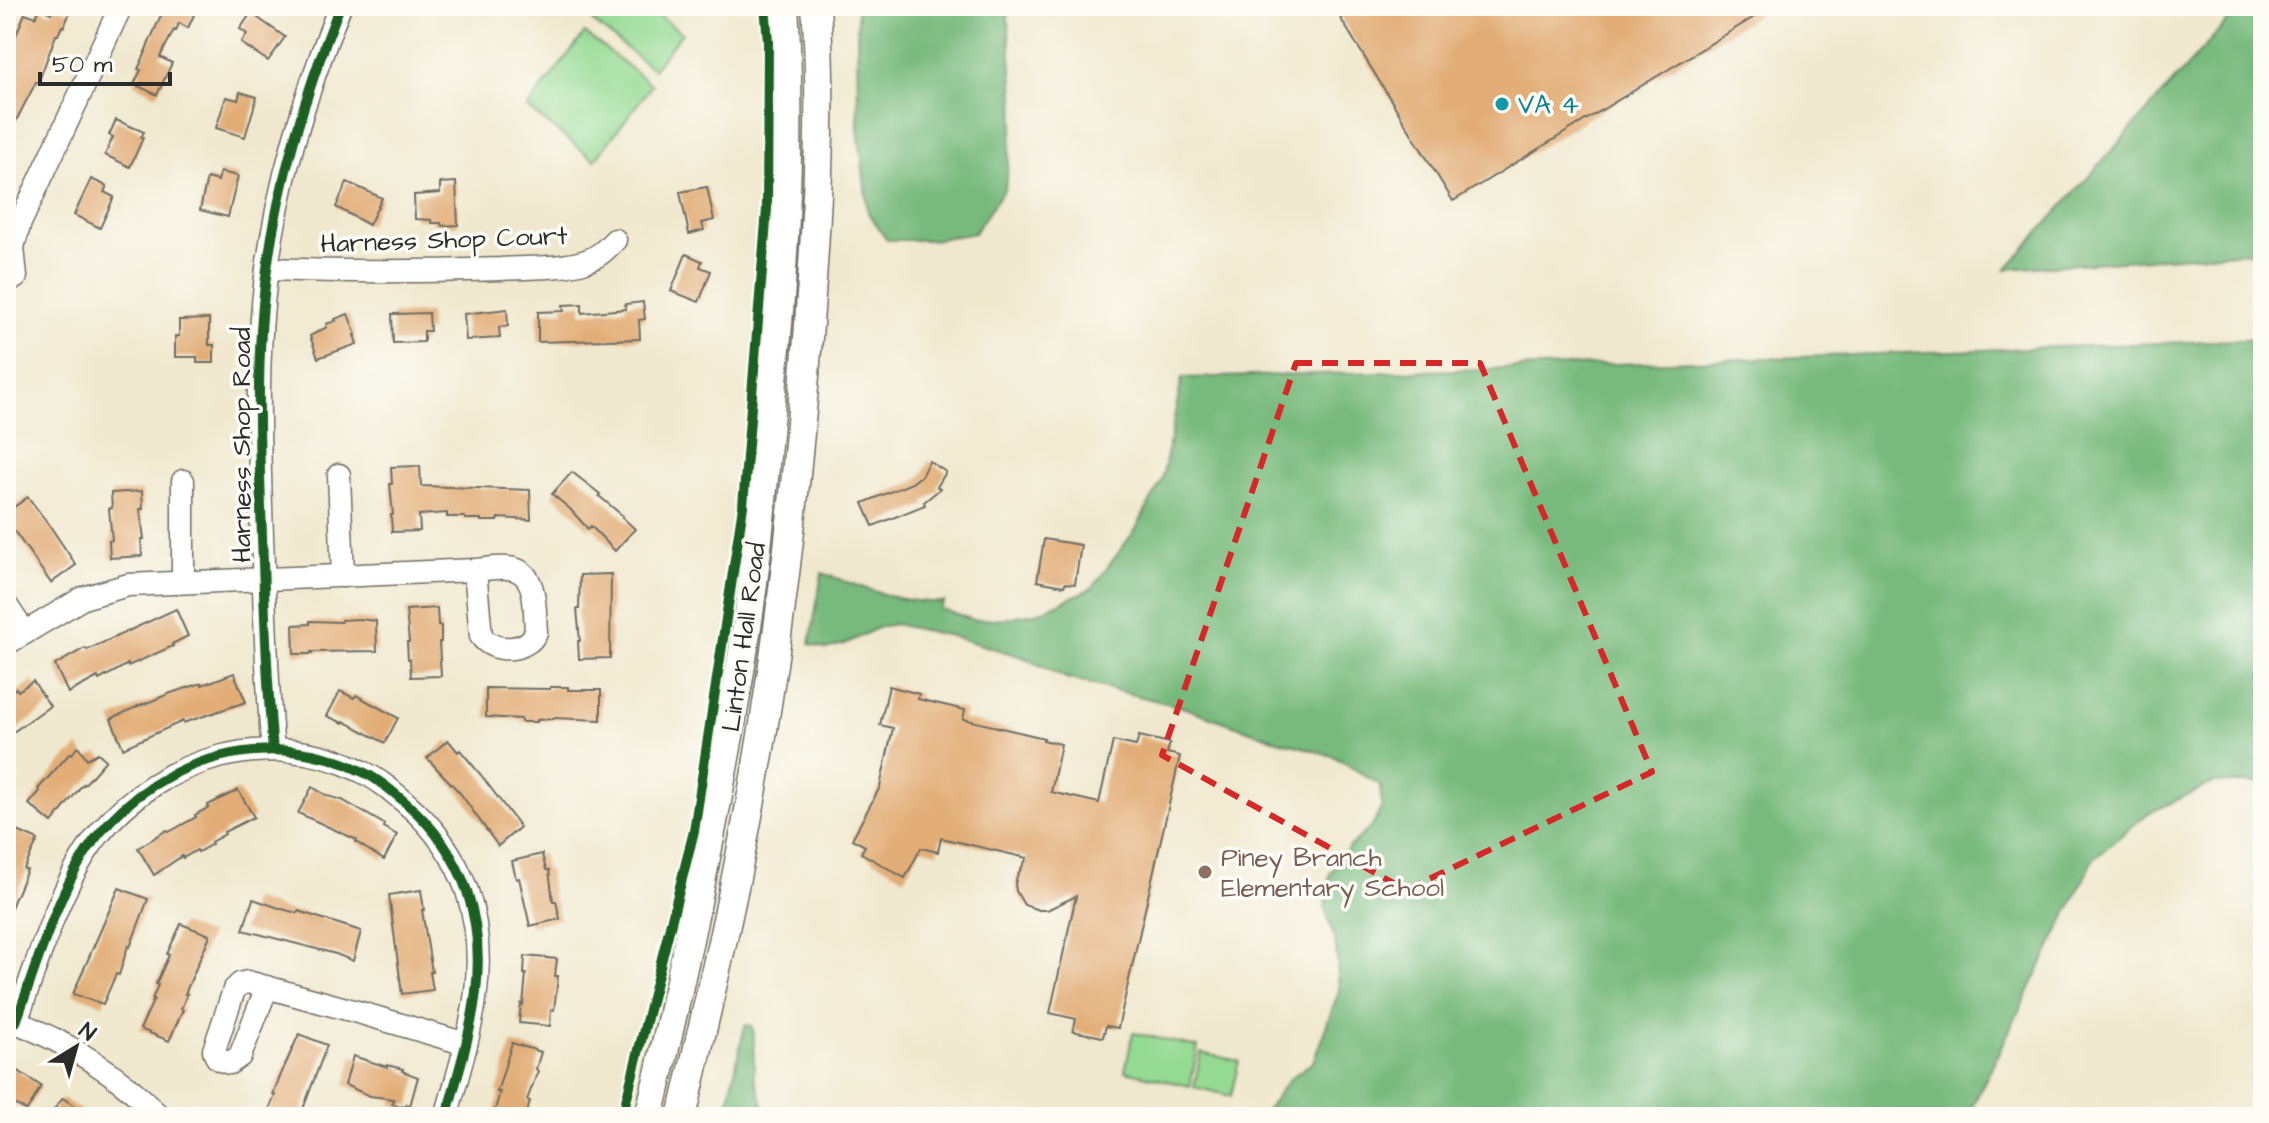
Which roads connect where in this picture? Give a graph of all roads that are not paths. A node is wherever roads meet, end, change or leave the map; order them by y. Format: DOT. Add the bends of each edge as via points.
graph roads {
  1 [pos="121,6"];
  2 [pos="340,6"];
  3 [pos="784,6"];
  4 [pos="816,6"];
  5 [pos="615,240"];
  6 [pos="267,269"];
  7 [pos="16,277"];
  8 [pos="339,475"];
  9 [pos="183,481"];
  10 [pos="475,570"];
  11 [pos="343,576"];
  12 [pos="264,579"];
  13 [pos="183,582"];
  14 [pos="6,605"];
  15 [pos="15,639"];
  16 [pos="273,750"];
  17 [pos="267,987"];
  18 [pos="11,1020"];
  19 [pos="466,1044"];
  20 [pos="160,1117"];
  21 [pos="446,1117"];
  22 [pos="649,1117"];
  23 [pos="682,1117"];
  1 -- 7 [label="street" via="20,223 13,247"];
  2 -- 6 [label="street, Harness Shop Road" via="296,128"];
  3 -- 22 [label="main road, Linton Hall Road" via="788,112 782,269 748,618 698,900"];
  4 -- 23 [label="main road, Linton Hall Road" via="819,132 813,267 779,631 741,851"];
  5 -- 6 [label="street, Harness Shop Court" via="600,256 584,262 543,267 355,273"];
  6 -- 12 [label="street, Harness Shop Road" via="260,354"];
  8 -- 11 [label="street"];
  9 -- 13 [label="street"];
  10 -- 11 [label="street"];
  11 -- 12 [label="street"];
  12 -- 13 [label="street"];
  12 -- 16 [label="street, Harness Shop Road"];
  13 -- 15 [label="street" via="108,589"];
  14 -- 15 [label="street"];
  16 -- 18 [label="street" via="217,756 188,766 139,795 116,816 81,860"];
  16 -- 19 [label="street" via="319,756 361,770 415,810 447,850 467,892 477,944 476,1005"];
  17 -- 19 [label="street"];
  18 -- 20 [label="street" via="86,1057"];
  19 -- 21 [label="street"];
}
